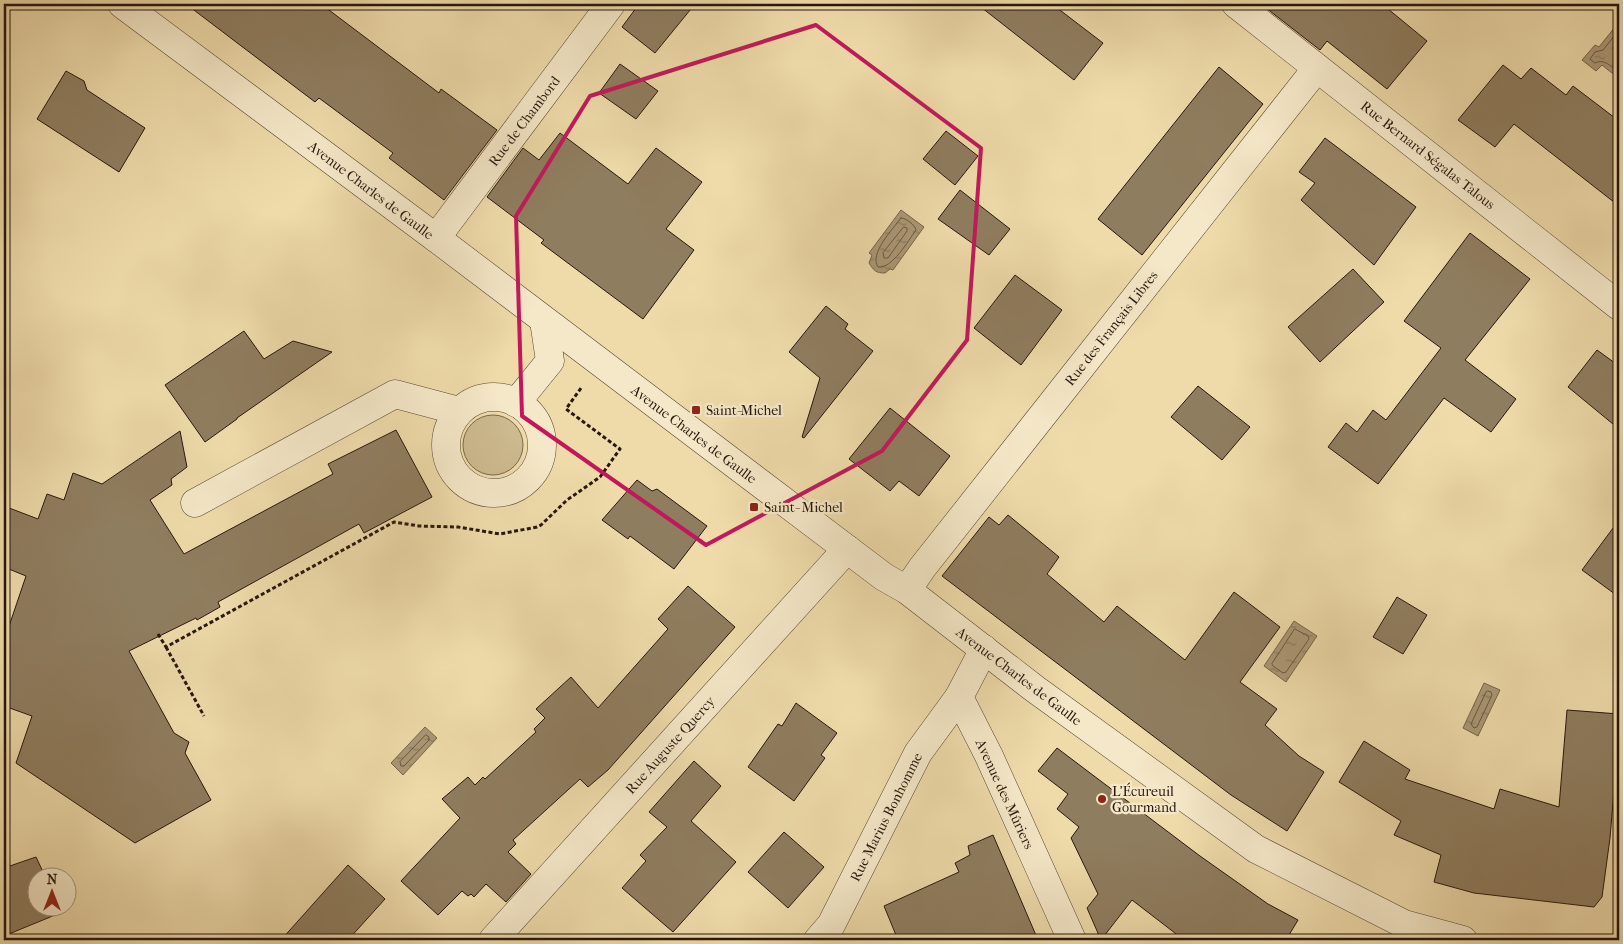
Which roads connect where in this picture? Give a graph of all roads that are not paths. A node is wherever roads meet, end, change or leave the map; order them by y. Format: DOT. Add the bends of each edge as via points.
graph roads {
  1 [pos="122,4"];
  2 [pos="611,4"];
  3 [pos="1236,4"];
  4 [pos="1318,68"];
  5 [pos="436,238"];
  6 [pos="1619,306"];
  7 [pos="544,321"];
  8 [pos="516,403"];
  9 [pos="459,411"];
  10 [pos="195,503"];
  11 [pos="847,549"];
  12 [pos="907,590"];
  13 [pos="984,649"];
  14 [pos="959,697"];
  15 [pos="493,940"];
  16 [pos="818,940"];
  17 [pos="1072,940"];
  18 [pos="1463,940"];
  1 -- 5 [label="street, Avenue Charles de Gaulle"];
  2 -- 5 [label="street, Rue de Chambord"];
  3 -- 4 [label="street, Rue Bernard Ségalas Talous"];
  4 -- 6 [label="street, Rue Bernard Ségalas Talous"];
  4 -- 12 [label="street, Rue des Français Libres"];
  5 -- 7 [label="street, Avenue Charles de Gaulle"];
  7 -- 8 [label="street" via="550,361"];
  7 -- 11 [label="street, Avenue Charles de Gaulle"];
  8 -- 9 [label="street" via="502,398 486,398 471,402"];
  8 -- 9 [label="street" via="538,426 540,457 533,472 508,491 476,490 452,469 446,439"];
  9 -- 10 [label="street" via="396,394"];
  11 -- 12 [label="street, Avenue Charles de Gaulle"];
  11 -- 15 [label="street, Rue Auguste Quercy"];
  12 -- 13 [label="street, Avenue Charles de Gaulle"];
  13 -- 14 [label="street"];
  13 -- 18 [label="street, Avenue Charles de Gaulle" via="1256,849 1404,924"];
  14 -- 16 [label="street, Rue Marius Bonhomme" via="918,753 831,925"];
  14 -- 17 [label="street, Avenue des Mûriers"];
}
